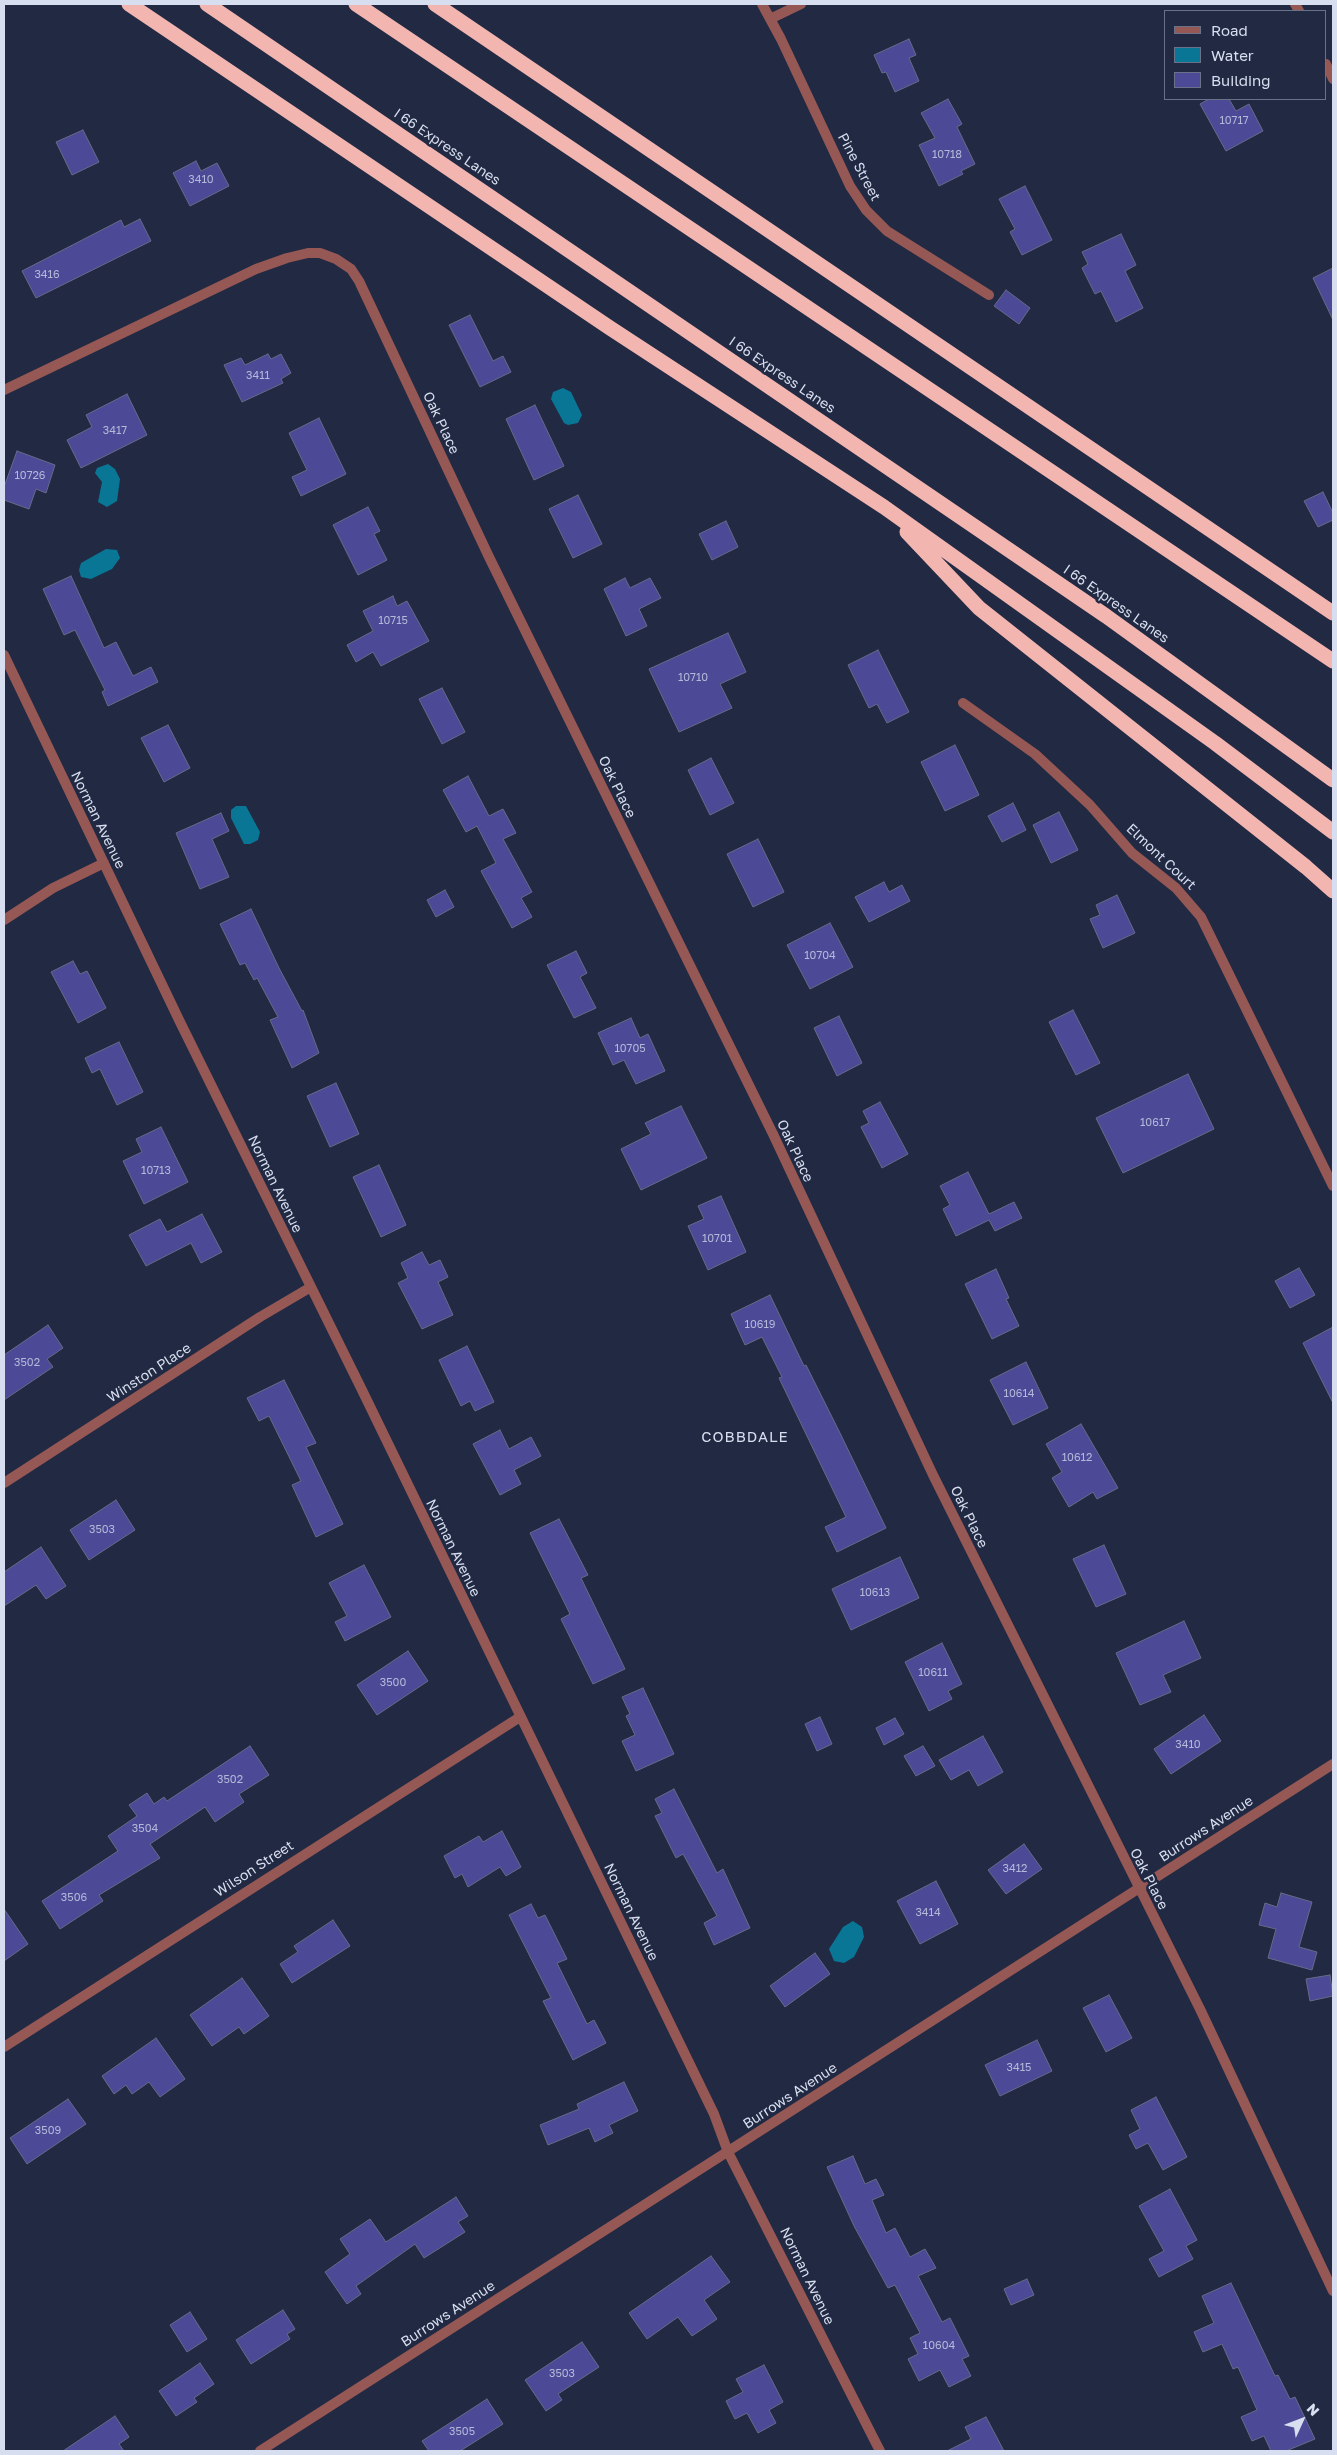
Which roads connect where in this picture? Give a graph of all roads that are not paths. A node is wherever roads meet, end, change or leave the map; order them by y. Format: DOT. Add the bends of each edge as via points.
graph roads {
  1 [pos="129,4"];
  2 [pos="207,4"];
  3 [pos="356,4"];
  4 [pos="435,4"];
  5 [pos="762,4"];
  6 [pos="801,4"];
  7 [pos="770,19"];
  8 [pos="1327,66"];
  9 [pos="1333,79"];
  10 [pos="989,295"];
  11 [pos="4,390"];
  12 [pos="884,507"];
  13 [pos="1333,613"];
  14 [pos="4,655"];
  15 [pos="1333,661"];
  16 [pos="963,702"];
  17 [pos="1333,780"];
  18 [pos="1333,832"];
  19 [pos="104,863"];
  20 [pos="1333,891"];
  21 [pos="4,920"];
  22 [pos="1333,1186"];
  23 [pos="311,1287"];
  24 [pos="4,1484"];
  25 [pos="520,1717"];
  26 [pos="1333,1764"];
  27 [pos="1138,1889"];
  28 [pos="4,2047"];
  29 [pos="728,2152"];
  30 [pos="1333,2291"];
  31 [pos="260,2451"];
  32 [pos="880,2451"];
  1 -- 12 [label="highway"];
  2 -- 17 [label="highway, I 66 Express Lanes" via="1106,616"];
  3 -- 15 [label="highway"];
  4 -- 13 [label="highway"];
  5 -- 7 [label="street, Pine Street"];
  6 -- 7 [label="street"];
  7 -- 10 [label="street, Pine Street" via="850,186 866,210 887,231"];
  8 -- 9 [label="street"];
  11 -- 27 [label="street, Oak Place" via="256,269 308,253 320,253 351,269 489,558 773,1134 933,1475"];
  12 -- 18 [label="highway" via="1215,743"];
  12 -- 20 [label="highway" via="978,608 1306,866"];
  14 -- 19 [label="street, Norman Avenue"];
  16 -- 22 [label="street, Elmont Court" via="1035,754 1090,805 1132,853 1176,888 1201,917"];
  19 -- 21 [label="street" via="53,888"];
  19 -- 23 [label="street, Norman Avenue"];
  23 -- 24 [label="street, Winston Place"];
  23 -- 25 [label="street, Norman Avenue"];
  25 -- 28 [label="street, Wilson Street"];
  25 -- 29 [label="street, Norman Avenue" via="705,2096"];
  26 -- 27 [label="street, Burrows Avenue"];
  27 -- 29 [label="street, Burrows Avenue"];
  27 -- 30 [label="street, Oak Place" via="1200,2009"];
  29 -- 31 [label="street, Burrows Avenue"];
  29 -- 32 [label="street, Norman Avenue"];
}
